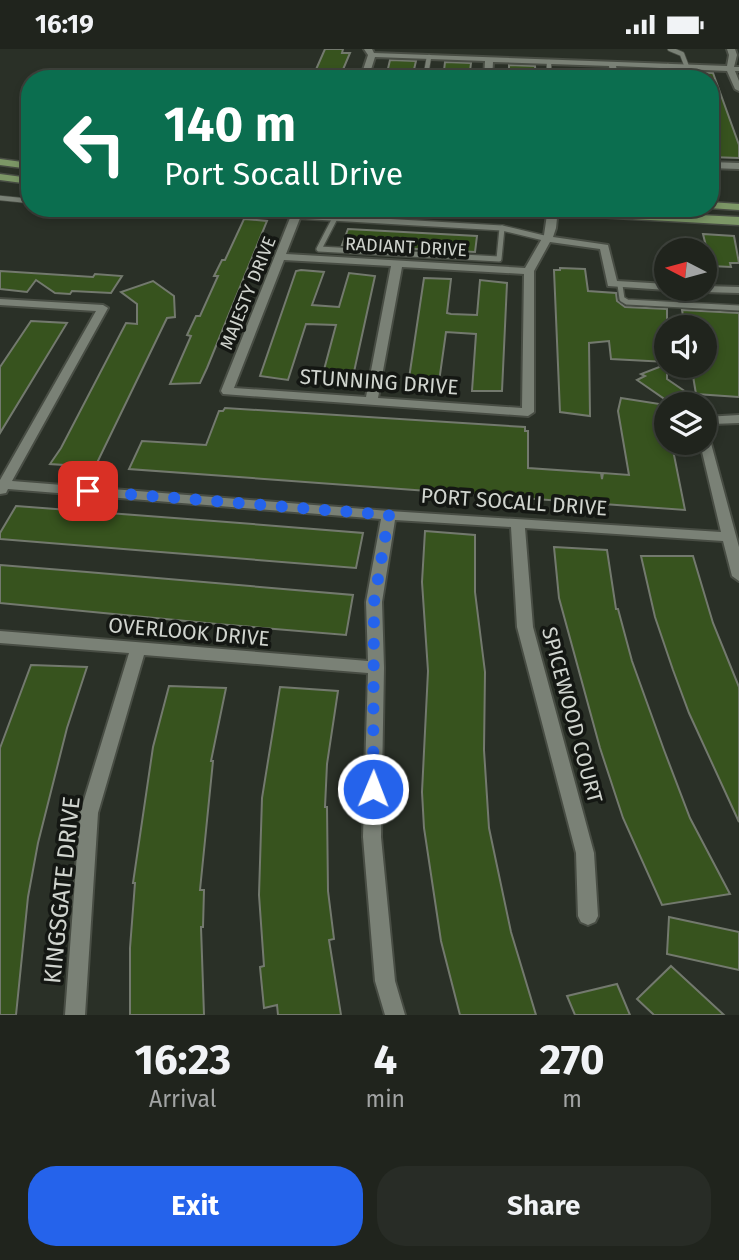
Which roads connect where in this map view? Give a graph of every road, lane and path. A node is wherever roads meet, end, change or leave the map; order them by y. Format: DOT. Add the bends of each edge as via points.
graph roads {
  1 [pos="670,49"];
  2 [pos="731,49"];
  3 [pos="370,52"];
  4 [pos="429,57"];
  5 [pos="489,60"];
  6 [pos="549,62"];
  7 [pos="612,64"];
  8 [pos="668,66"];
  9 [pos="687,67"];
  10 [pos="735,69"];
  11 [pos="366,70"];
  12 [pos="427,70"];
  13 [pos="488,70"];
  14 [pos="549,70"];
  15 [pos="613,70"];
  16 [pos="669,70"];
  17 [pos="739,89"];
  18 [pos="0,162"];
  19 [pos="21,165"];
  20 [pos="719,165"];
  21 [pos="739,166"];
  22 [pos="0,177"];
  23 [pos="21,179"];
  24 [pos="0,198"];
  25 [pos="21,200"];
  26 [pos="719,206"];
  27 [pos="739,207"];
  28 [pos="296,217"];
  29 [pos="329,217"];
  30 [pos="553,217"];
  31 [pos="671,217"];
  32 [pos="335,218"];
  33 [pos="739,221"];
  34 [pos="502,228"];
  35 [pos="548,239"];
  36 [pos="281,257"];
  37 [pos="397,264"];
  38 [pos="530,271"];
  39 [pos="620,285"];
  40 [pos="654,286"];
  41 [pos="718,290"];
  42 [pos="739,291"];
  43 [pos="0,302"];
  44 [pos="739,308"];
  45 [pos="227,391"];
  46 [pos="370,401"];
  47 [pos="739,419"];
  48 [pos="717,420"];
  49 [pos="709,455"];
  50 [pos="3,488"];
  51 [pos="389,515"];
  52 [pos="518,524"];
  53 [pos="728,537"];
  54 [pos="739,576"];
  55 [pos="0,637"];
  56 [pos="138,650"];
  57 [pos="376,669"];
  58 [pos="588,916"];
  59 [pos="75,1015"];
  60 [pos="395,1015"];
  1 -- 9 [label="lane" via="682,54"];
  2 -- 10 [label="street"];
  3 -- 4 [label="street"];
  3 -- 11 [label="street"];
  4 -- 5 [label="street"];
  4 -- 12 [label="lane"];
  5 -- 6 [label="street"];
  5 -- 13 [label="street"];
  6 -- 7 [label="street"];
  6 -- 14 [label="lane"];
  7 -- 8 [label="street"];
  7 -- 15 [label="street"];
  8 -- 9 [label="street"];
  8 -- 16 [label="lane"];
  9 -- 10 [label="street"];
  10 -- 17 [label="street"];
  18 -- 19 [label="main road"];
  20 -- 21 [label="street"];
  22 -- 23 [label="main road"];
  24 -- 25 [label="lane"];
  26 -- 27 [label="main road"];
  28 -- 36 [label="street, MAJESTY DRIVE"];
  29 -- 32 [label="lane"];
  30 -- 35 [label="street"];
  31 -- 33 [label="main road"];
  32 -- 34 [label="lane"];
  32 -- 34 [label="lane" via="319,249 499,259"];
  34 -- 35 [label="lane"];
  35 -- 38 [label="street"];
  35 -- 39 [label="street" via="606,247 612,284"];
  36 -- 37 [label="street, RADIANT DRIVE"];
  36 -- 45 [label="street, MAJESTY DRIVE"];
  37 -- 38 [label="street, RADIANT DRIVE"];
  37 -- 46 [label="street"];
  38 -- 46 [label="street, STUNNING DRIVE" via="528,412"];
  39 -- 40 [label="street"];
  39 -- 44 [label="lane" via="627,302"];
  41 -- 42 [label="street"];
  43 -- 50 [label="street" via="103,308"];
  45 -- 46 [label="street, STUNNING DRIVE"];
  47 -- 48 [label="street"];
  49 -- 53 [label="street"];
  50 -- 51 [label="street, PORT SOCALL DRIVE"];
  51 -- 52 [label="street, PORT SOCALL DRIVE"];
  51 -- 57 [label="street" via="374,602"];
  52 -- 53 [label="street, PORT SOCALL DRIVE"];
  52 -- 58 [label="street, SPICEWOOD COURT" via="525,627 585,853"];
  53 -- 54 [label="street"];
  55 -- 56 [label="street, OVERLOOK DRIVE"];
  56 -- 57 [label="street, OVERLOOK DRIVE"];
  56 -- 59 [label="street, KINGSGATE DRIVE" via="89,813"];
  57 -- 60 [label="street" via="372,837 385,981"];
}
